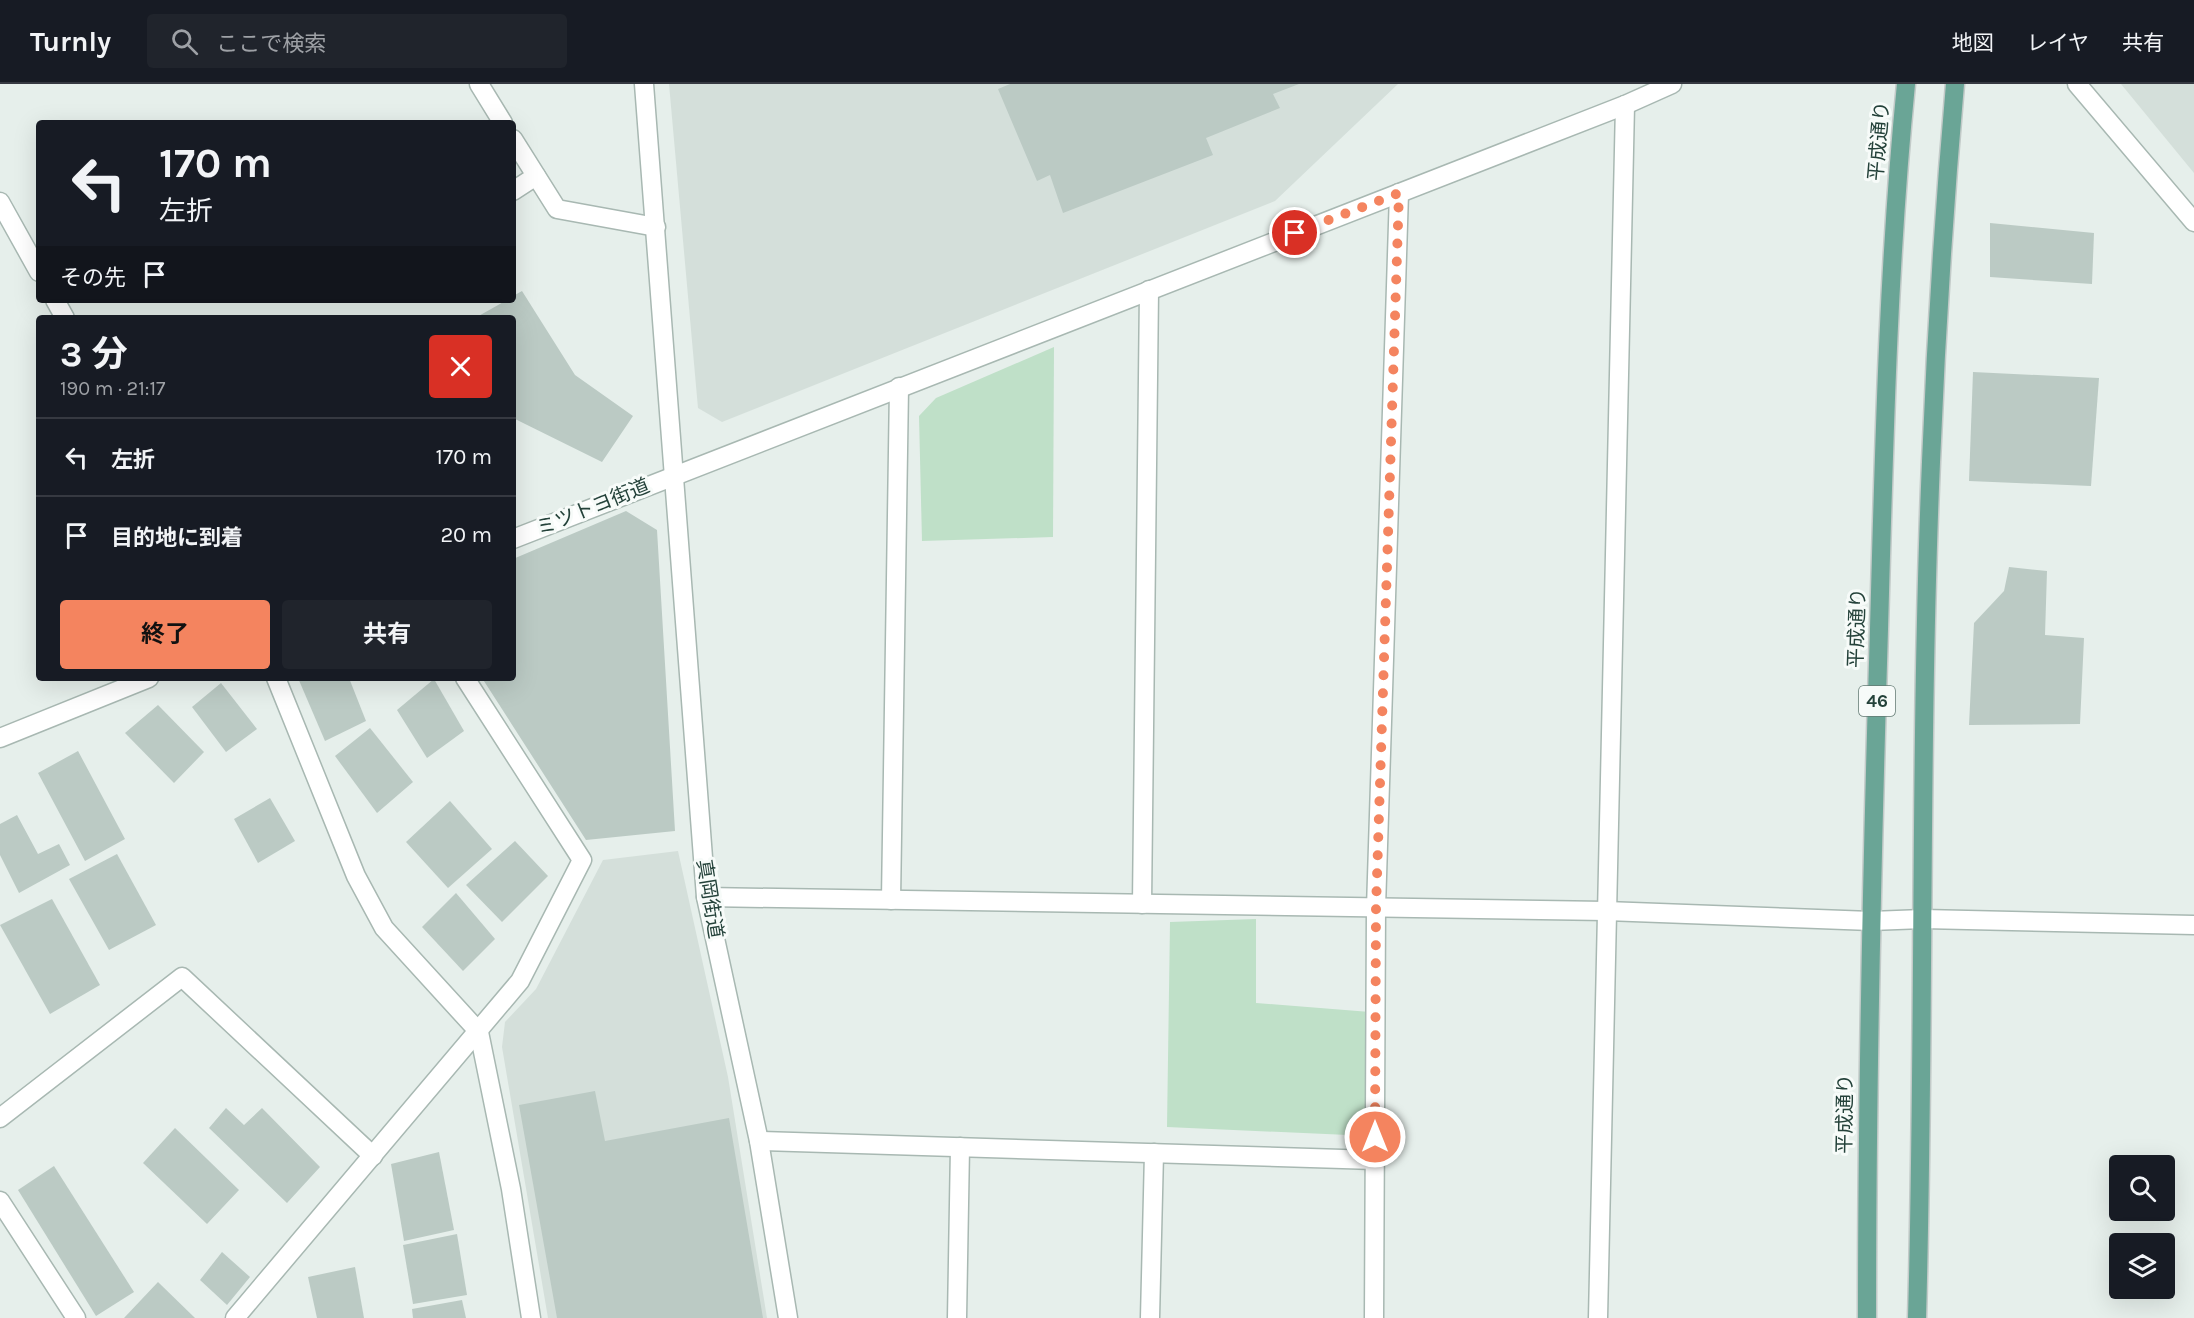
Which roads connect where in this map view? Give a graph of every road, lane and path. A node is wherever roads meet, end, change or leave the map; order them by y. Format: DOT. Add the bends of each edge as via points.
graph roads {
  1 [pos="479,84"];
  2 [pos="644,84"];
  3 [pos="1672,84"];
  4 [pos="1906,84"];
  5 [pos="1955,84"];
  6 [pos="2077,84"];
  7 [pos="1625,105"];
  8 [pos="501,120"];
  9 [pos="516,144"];
  10 [pos="536,176"];
  11 [pos="516,189"];
  12 [pos="1399,193"];
  13 [pos="0,202"];
  14 [pos="2194,222"];
  15 [pos="656,227"];
  16 [pos="36,267"];
  17 [pos="1149,290"];
  18 [pos="899,387"];
  19 [pos="673,475"];
  20 [pos="516,537"];
  21 [pos="142,681"];
  22 [pos="277,681"];
  23 [pos="467,681"];
  24 [pos="0,738"];
  25 [pos="706,897"];
  26 [pos="891,900"];
  27 [pos="1142,904"];
  28 [pos="1376,908"];
  29 [pos="1606,911"];
  30 [pos="1923,919"];
  31 [pos="1871,921"];
  32 [pos="2194,925"];
  33 [pos="479,1032"];
  34 [pos="0,1118"];
  35 [pos="759,1141"];
  36 [pos="960,1147"];
  37 [pos="1154,1153"];
  38 [pos="373,1156"];
  39 [pos="1375,1160"];
  40 [pos="0,1201"];
  41 [pos="76,1318"];
  42 [pos="235,1318"];
  43 [pos="531,1318"];
  44 [pos="788,1318"];
  45 [pos="957,1318"];
  46 [pos="1150,1318"];
  47 [pos="1374,1318"];
  48 [pos="1598,1318"];
  49 [pos="1867,1318"];
  50 [pos="1917,1318"];
  1 -- 8 [label="street"];
  2 -- 15 [label="street, 真岡街道"];
  3 -- 7 [label="street, ミツトヨ街道"];
  4 -- 31 [label="main road, 平成通り / 46" via="1891,273"];
  5 -- 30 [label="main road" via="1931,464"];
  6 -- 14 [label="street"];
  7 -- 12 [label="street, ミツトヨ街道"];
  7 -- 29 [label="street"];
  9 -- 10 [label="street"];
  10 -- 11 [label="street"];
  10 -- 15 [label="street" via="557,209"];
  12 -- 17 [label="street, ミツトヨ街道"];
  12 -- 28 [label="street"];
  13 -- 16 [label="street"];
  15 -- 19 [label="street, 真岡街道"];
  17 -- 18 [label="street, ミツトヨ街道"];
  17 -- 27 [label="street"];
  18 -- 19 [label="street, ミツトヨ街道"];
  18 -- 26 [label="street"];
  19 -- 20 [label="street, ミツトヨ街道"];
  19 -- 25 [label="street, 真岡街道"];
  21 -- 24 [label="street"];
  22 -- 33 [label="street" via="356,876 384,928"];
  23 -- 33 [label="street" via="582,860 520,981"];
  25 -- 26 [label="street"];
  25 -- 35 [label="street, 真岡街道"];
  26 -- 27 [label="street"];
  27 -- 28 [label="street"];
  28 -- 29 [label="street"];
  28 -- 39 [label="street"];
  29 -- 31 [label="street"];
  29 -- 48 [label="street"];
  30 -- 31 [label="street"];
  30 -- 32 [label="street"];
  30 -- 50 [label="main road"];
  31 -- 49 [label="main road, 平成通り / 46"];
  33 -- 38 [label="street"];
  33 -- 43 [label="street" via="511,1189"];
  34 -- 38 [label="street" via="182,977"];
  35 -- 36 [label="street"];
  35 -- 44 [label="street, 真岡街道"];
  36 -- 37 [label="street"];
  36 -- 45 [label="street"];
  37 -- 39 [label="street"];
  37 -- 46 [label="street"];
  38 -- 42 [label="street"];
  39 -- 47 [label="street"];
  40 -- 41 [label="street"];
}
